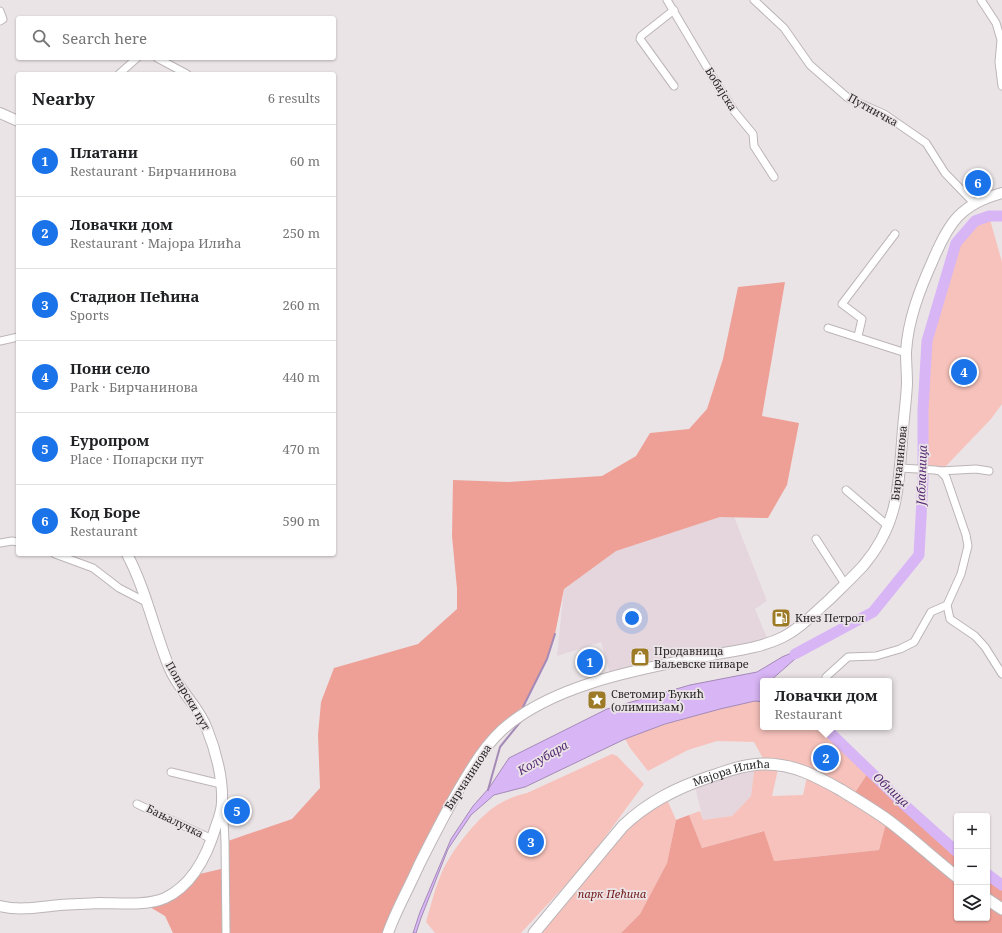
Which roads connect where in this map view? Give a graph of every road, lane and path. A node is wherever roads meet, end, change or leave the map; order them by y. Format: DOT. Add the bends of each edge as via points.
graph roads {
  1 [pos="667,0"];
  2 [pos="754,0"];
  3 [pos="981,0"];
  4 [pos="674,10"];
  5 [pos="0,12"];
  6 [pos="0,21"];
  7 [pos="135,60"];
  8 [pos="161,60"];
  9 [pos="121,72"];
  10 [pos="183,72"];
  11 [pos="674,86"];
  12 [pos="1002,86"];
  13 [pos="0,113"];
  14 [pos="16,120"];
  15 [pos="774,177"];
  16 [pos="1002,193"];
  17 [pos="971,206"];
  18 [pos="895,234"];
  19 [pos="828,328"];
  20 [pos="858,336"];
  21 [pos="16,338"];
  22 [pos="0,341"];
  23 [pos="906,353"];
  24 [pos="900,468"];
  25 [pos="938,471"];
  26 [pos="989,471"];
  27 [pos="846,490"];
  28 [pos="888,526"];
  29 [pos="816,539"];
  30 [pos="16,542"];
  31 [pos="0,543"];
  32 [pos="60,556"];
  33 [pos="128,556"];
  34 [pos="845,584"];
  35 [pos="148,603"];
  36 [pos="947,605"];
  37 [pos="1002,674"];
  38 [pos="826,678"];
  39 [pos="171,772"];
  40 [pos="221,784"];
  41 [pos="137,804"];
  42 [pos="221,810"];
  43 [pos="212,839"];
  44 [pos="954,875"];
  45 [pos="990,901"];
  46 [pos="0,906"];
  47 [pos="1002,909"];
  48 [pos="226,933"];
  49 [pos="388,933"];
  50 [pos="534,933"];
  1 -- 4 [label="street, Бобијска"];
  2 -- 17 [label="street, Путничка" via="784,28 810,65 848,98 884,114 926,143"];
  3 -- 12 [label="street" via="996,23 1001,40 999,62"];
  4 -- 11 [label="street" via="641,36 640,40"];
  4 -- 15 [label="street, Бобијска" via="718,87 752,134 754,146"];
  5 -- 6 [label="street" via="3,19"];
  7 -- 9 [label="street"];
  8 -- 10 [label="street"];
  13 -- 14 [label="main road"];
  16 -- 17 [label="main road"];
  17 -- 23 [label="main road, Бирчанинова" via="949,227 940,242 912,317"];
  18 -- 20 [label="street" via="842,304 862,318"];
  19 -- 20 [label="street"];
  20 -- 23 [label="street"];
  21 -- 22 [label="street"];
  23 -- 24 [label="main road, Бирчанинова" via="907,384"];
  24 -- 25 [label="street"];
  24 -- 28 [label="main road, Бирчанинова" via="897,497"];
  25 -- 26 [label="street" via="976,468"];
  25 -- 36 [label="street" via="946,477 968,546"];
  27 -- 28 [label="street"];
  28 -- 34 [label="main road, Бирчанинова" via="866,562"];
  29 -- 34 [label="street"];
  30 -- 31 [label="street"];
  32 -- 35 [label="street" via="93,568 119,588"];
  33 -- 35 [label="main road, Попарски пут"];
  34 -- 49 [label="main road, Бирчанинова" via="803,623 776,640 599,681 534,707 503,729 485,749 456,794 434,834"];
  35 -- 40 [label="main road, Попарски пут" via="172,673 207,728"];
  36 -- 37 [label="street" via="950,619 985,646"];
  36 -- 38 [label="street" via="931,612 914,642 876,656 848,657"];
  39 -- 40 [label="street"];
  40 -- 42 [label="main road, Попарски пут"];
  41 -- 43 [label="street, Бањалучка"];
  42 -- 43 [label="main road, Попарски пут"];
  42 -- 48 [label="street" via="225,842"];
  43 -- 46 [label="main road, Попарски пут" via="202,861 191,876 177,890 159,900 143,903 69,904 30,908"];
  44 -- 50 [label="main road, Мајора Илића" via="888,820 815,775 788,766 755,764 686,785 639,811 623,826"];
  45 -- 47 [label="main road"];
}
